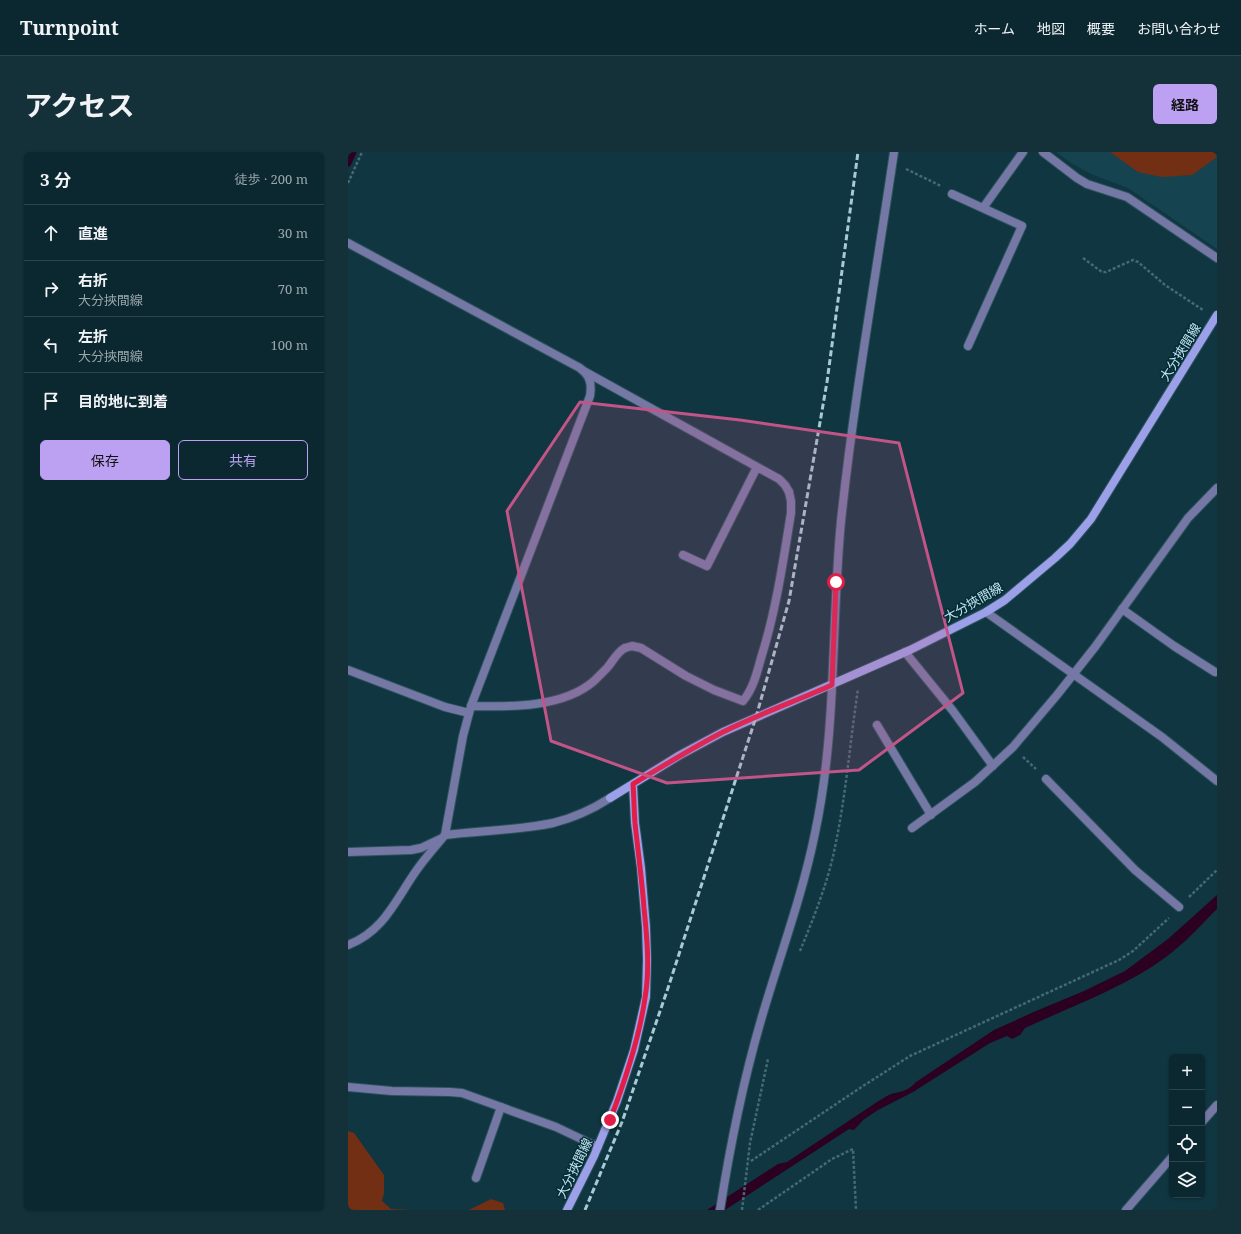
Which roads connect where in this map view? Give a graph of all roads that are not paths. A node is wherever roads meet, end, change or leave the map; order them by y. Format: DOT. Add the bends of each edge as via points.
graph roads {
  1 [pos="894,152"];
  2 [pos="1023,152"];
  3 [pos="1043,152"];
  4 [pos="952,194"];
  5 [pos="983,208"];
  6 [pos="348,244"];
  7 [pos="1217,258"];
  8 [pos="1216,317"];
  9 [pos="968,346"];
  10 [pos="580,368"];
  11 [pos="757,467"];
  12 [pos="1217,488"];
  13 [pos="683,555"];
  14 [pos="1122,609"];
  15 [pos="986,612"];
  16 [pos="905,652"];
  17 [pos="348,670"];
  18 [pos="1215,672"];
  19 [pos="1073,674"];
  20 [pos="832,685"];
  21 [pos="470,710"];
  22 [pos="877,726"];
  23 [pos="993,766"];
  24 [pos="1046,779"];
  25 [pos="1217,781"];
  26 [pos="633,784"];
  27 [pos="610,798"];
  28 [pos="931,815"];
  29 [pos="912,828"];
  30 [pos="445,835"];
  31 [pos="348,852"];
  32 [pos="1179,907"];
  33 [pos="348,945"];
  34 [pos="348,1087"];
  35 [pos="1217,1105"];
  36 [pos="500,1107"];
  37 [pos="1205,1119"];
  38 [pos="598,1147"];
  39 [pos="1169,1160"];
  40 [pos="476,1178"];
  41 [pos="568,1210"];
  42 [pos="720,1210"];
  43 [pos="1126,1210"];
  1 -- 20 [label="street" via="850,444 836,582"];
  2 -- 5 [label="street"];
  3 -- 7 [label="street" via="1087,184 1127,197"];
  4 -- 5 [label="street"];
  5 -- 9 [label="street" via="1022,226"];
  6 -- 10 [label="street"];
  8 -- 15 [label="main road, 大分挾間線" via="1092,519 1055,558 1005,600"];
  10 -- 11 [label="street"];
  10 -- 21 [label="street" via="590,379 590,396"];
  11 -- 13 [label="street" via="707,566"];
  11 -- 21 [label="street" via="785,485 791,501 791,513 770,628 755,680 743,701 714,690 641,648 632,646 621,650 593,682 566,697 550,702"];
  12 -- 14 [label="street" via="1188,518"];
  14 -- 18 [label="street"];
  14 -- 19 [label="street"];
  15 -- 16 [label="main road, 大分挾間線"];
  15 -- 19 [label="street"];
  16 -- 20 [label="main road, 大分挾間線"];
  16 -- 23 [label="street"];
  17 -- 21 [label="street" via="445,707"];
  19 -- 23 [label="street" via="1013,747"];
  19 -- 25 [label="street" via="1162,737"];
  20 -- 26 [label="main road, 大分挾間線" via="723,732"];
  20 -- 42 [label="street" via="824,784 816,833 797,906 749,1065 734,1128"];
  21 -- 30 [label="street"];
  22 -- 28 [label="street"];
  23 -- 28 [label="street"];
  24 -- 32 [label="street" via="1131,866"];
  26 -- 27 [label="main road, 大分挾間線"];
  26 -- 38 [label="main road, 大分挾間線" via="646,927 646,997 626,1077"];
  27 -- 30 [label="street" via="582,813 554,822"];
  28 -- 29 [label="street"];
  30 -- 31 [label="street" via="421,848 411,850"];
  30 -- 33 [label="street" via="427,856 377,928"];
  34 -- 36 [label="street" via="462,1093"];
  35 -- 37 [label="street"];
  36 -- 38 [label="street" via="556,1126"];
  36 -- 40 [label="street"];
  38 -- 41 [label="main road, 大分挾間線"];
  39 -- 43 [label="street"];
}
